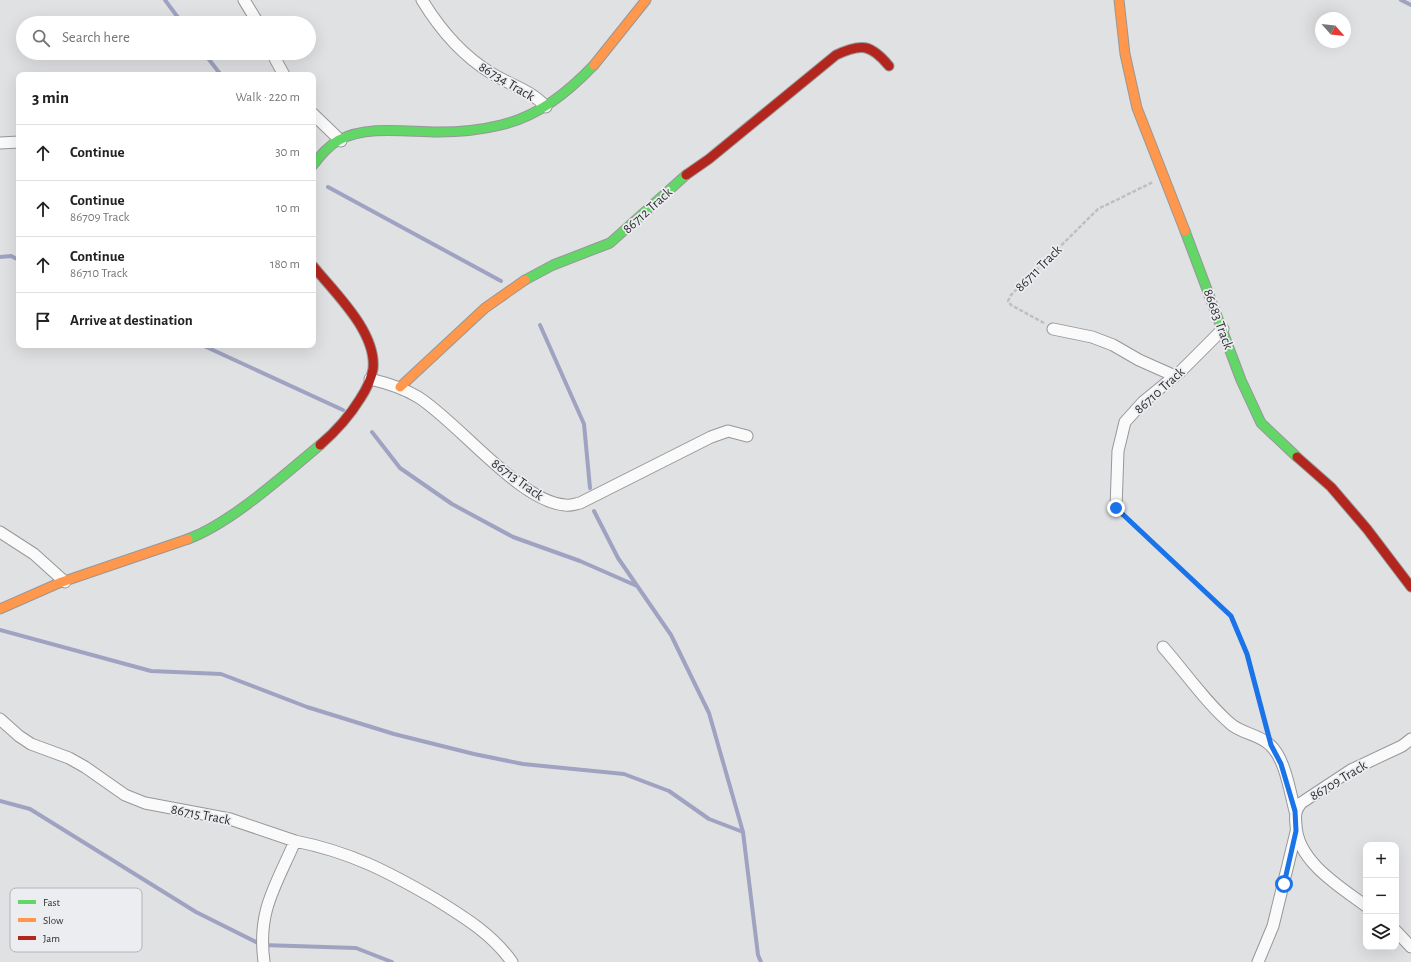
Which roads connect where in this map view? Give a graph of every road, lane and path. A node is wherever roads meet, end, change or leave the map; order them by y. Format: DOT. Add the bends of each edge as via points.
graph roads {
  1 [pos="244,0"];
  2 [pos="422,0"];
  3 [pos="646,0"];
  4 [pos="1119,0"];
  5 [pos="254,16"];
  6 [pos="276,60"];
  7 [pos="889,66"];
  8 [pos="282,72"];
  9 [pos="546,106"];
  10 [pos="316,117"];
  11 [pos="341,140"];
  12 [pos="16,142"];
  13 [pos="0,143"];
  14 [pos="316,162"];
  15 [pos="1163,176"];
  16 [pos="316,270"];
  17 [pos="1053,329"];
  18 [pos="1224,329"];
  19 [pos="1175,376"];
  20 [pos="370,379"];
  21 [pos="400,387"];
  22 [pos="748,436"];
  23 [pos="1116,508"];
  24 [pos="0,532"];
  25 [pos="65,582"];
  26 [pos="1411,586"];
  27 [pos="0,609"];
  28 [pos="1163,647"];
  29 [pos="0,719"];
  30 [pos="1411,739"];
  31 [pos="1271,745"];
  32 [pos="1295,811"];
  33 [pos="1296,831"];
  34 [pos="295,841"];
  35 [pos="1363,904"];
  36 [pos="1399,934"];
  37 [pos="1411,946"];
  38 [pos="264,962"];
  39 [pos="512,962"];
  40 [pos="1258,962"];
  1 -- 5 [label="street"];
  2 -- 9 [label="street, 86734 Track" via="459,48 492,74 532,94"];
  3 -- 9 [label="street" via="598,61 574,86"];
  4 -- 15 [label="street, 86683 Track" via="1129,79 1137,108"];
  6 -- 8 [label="street"];
  7 -- 21 [label="street, 86712 Track" via="881,55 861,45 836,55 709,159 694,168 610,243 554,264 488,304"];
  9 -- 11 [label="street" via="526,116 479,130 371,131"];
  10 -- 11 [label="street"];
  11 -- 14 [label="street" via="330,146"];
  12 -- 13 [label="street"];
  15 -- 17 [label="path, 86711 Track" via="1098,209 1011,295 1008,301 1011,305"];
  15 -- 18 [label="street, 86683 Track"];
  16 -- 20 [label="street" via="359,323 369,342 373,363"];
  17 -- 19 [label="street" via="1113,344 1139,360"];
  18 -- 19 [label="street, 86710 Track"];
  18 -- 26 [label="street, 86683 Track" via="1241,380 1261,422 1331,487 1368,529"];
  19 -- 23 [label="street, 86710 Track" via="1143,402 1126,422 1118,451"];
  20 -- 21 [label="street, 86713 Track"];
  20 -- 25 [label="street" via="358,403 342,423 318,446 231,514 198,535"];
  21 -- 22 [label="street, 86713 Track" via="436,410 510,476 536,494 552,502 566,505 580,503 711,437 728,431"];
  23 -- 31 [label="path" via="1231,616 1247,654"];
  24 -- 25 [label="street" via="34,554"];
  25 -- 27 [label="street" via="44,588"];
  28 -- 31 [label="street" via="1216,710 1232,725"];
  29 -- 34 [label="street, 86715 Track" via="31,744 69,758 125,795 145,803 230,819"];
  30 -- 32 [label="street, 86709 Track" via="1335,780 1301,803"];
  31 -- 32 [label="street" via="1280,762"];
  32 -- 33 [label="street, 86709 Track"];
  33 -- 35 [label="street, 86709 Track" via="1300,847 1310,860"];
  33 -- 40 [label="street" via="1273,926"];
  34 -- 38 [label="street" via="276,880 264,913"];
  34 -- 39 [label="street, 86715 Track" via="352,855 381,868 468,919 489,935"];
  36 -- 37 [label="street"];
}
